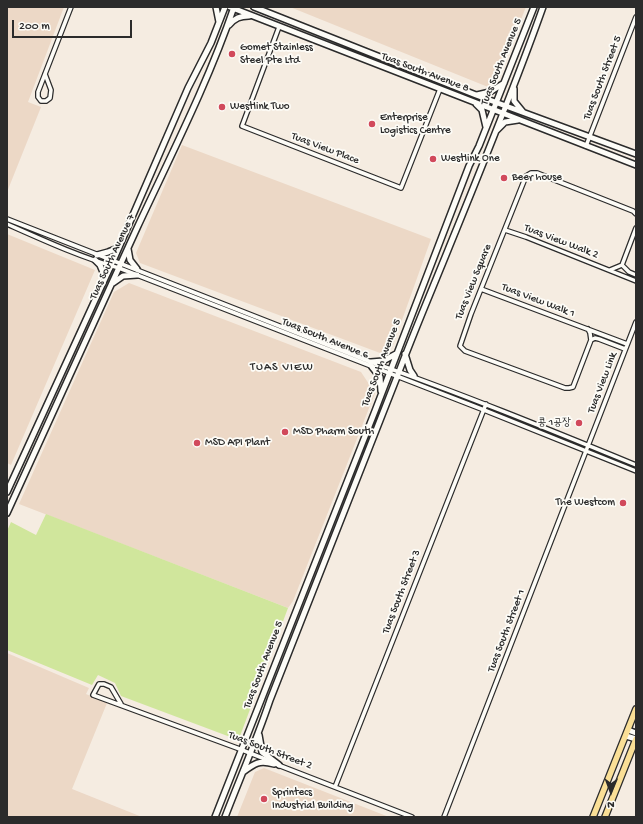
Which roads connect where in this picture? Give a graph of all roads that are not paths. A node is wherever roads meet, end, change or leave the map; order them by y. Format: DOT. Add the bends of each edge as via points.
graph roads {
  1 [pos="71,7"];
  2 [pos="216,7"];
  3 [pos="225,7"];
  4 [pos="254,7"];
  5 [pos="534,7"];
  6 [pos="543,7"];
  7 [pos="232,8"];
  8 [pos="252,16"];
  9 [pos="636,17"];
  10 [pos="219,23"];
  11 [pos="227,27"];
  12 [pos="279,27"];
  13 [pos="45,74"];
  14 [pos="515,82"];
  15 [pos="504,83"];
  16 [pos="440,89"];
  17 [pos="476,95"];
  18 [pos="473,102"];
  19 [pos="497,102"];
  20 [pos="505,106"];
  21 [pos="494,109"];
  22 [pos="503,112"];
  23 [pos="523,112"];
  24 [pos="521,120"];
  25 [pos="486,128"];
  26 [pos="495,132"];
  27 [pos="590,137"];
  28 [pos="586,146"];
  29 [pos="636,154"];
  30 [pos="636,165"];
  31 [pos="636,214"];
  32 [pos="7,219"];
  33 [pos="7,224"];
  34 [pos="636,228"];
  35 [pos="505,230"];
  36 [pos="118,248"];
  37 [pos="128,249"];
  38 [pos="96,258"];
  39 [pos="111,263"];
  40 [pos="622,265"];
  41 [pos="120,266"];
  42 [pos="610,270"];
  43 [pos="137,272"];
  44 [pos="636,275"];
  45 [pos="105,277"];
  46 [pos="636,281"];
  47 [pos="112,284"];
  48 [pos="481,289"];
  49 [pos="636,322"];
  50 [pos="588,329"];
  51 [pos="591,340"];
  52 [pos="627,344"];
  53 [pos="625,349"];
  54 [pos="396,354"];
  55 [pos="405,354"];
  56 [pos="371,364"];
  57 [pos="390,371"];
  58 [pos="398,374"];
  59 [pos="414,376"];
  60 [pos="381,394"];
  61 [pos="486,404"];
  62 [pos="484,410"];
  63 [pos="588,446"];
  64 [pos="586,452"];
  65 [pos="636,465"];
  66 [pos="636,471"];
  67 [pos="7,492"];
  68 [pos="7,513"];
  69 [pos="121,704"];
  70 [pos="636,709"];
  71 [pos="627,733"];
  72 [pos="636,733"];
  73 [pos="259,734"];
  74 [pos="636,739"];
  75 [pos="242,750"];
  76 [pos="636,750"];
  77 [pos="250,753"];
  78 [pos="628,759"];
  79 [pos="278,765"];
  80 [pos="242,773"];
  81 [pos="335,787"];
  82 [pos="215,817"];
  83 [pos="225,817"];
  84 [pos="412,817"];
  85 [pos="444,817"];
  86 [pos="593,817"];
  87 [pos="605,817"];
  1 -- 13 [label="street"];
  2 -- 10 [label="street"];
  3 -- 10 [label="street, Tuas South Avenue 7"];
  4 -- 17 [label="street, Tuas South Avenue 8"];
  5 -- 15 [label="street, Tuas South Avenue 5"];
  6 -- 14 [label="street, Tuas South Avenue 5"];
  7 -- 8 [label="street, Tuas South Avenue 8"];
  7 -- 11 [label="street, Tuas South Avenue 7"];
  8 -- 11 [label="street" via="233,20"];
  8 -- 12 [label="street, Tuas South Avenue 8"];
  9 -- 27 [label="street, Tuas South Street 5"];
  10 -- 36 [label="street, Tuas South Avenue 7"];
  11 -- 37 [label="street, Tuas South Avenue 7" via="186,125"];
  12 -- 16 [label="street, Tuas South Avenue 8"];
  12 -- 16 [label="street, Tuas View Place" via="242,126 401,188"];
  13 -- 13 [label="street" via="51,90 50,98 41,101 38,92"];
  14 -- 20 [label="street, Tuas South Avenue 5"];
  14 -- 23 [label="street" via="514,101"];
  15 -- 17 [label="street" via="490,92"];
  15 -- 19 [label="street, Tuas South Avenue 5"];
  16 -- 18 [label="street, Tuas South Avenue 8"];
  17 -- 19 [label="street, Tuas South Avenue 8"];
  18 -- 21 [label="street, Tuas South Avenue 8"];
  18 -- 25 [label="street" via="482,110"];
  19 -- 20 [label="street, Tuas South Avenue 8"];
  19 -- 21 [label="street, Tuas South Avenue 5"];
  20 -- 22 [label="street, Tuas South Avenue 5"];
  20 -- 23 [label="street, Tuas South Avenue 8"];
  21 -- 22 [label="street, Tuas South Avenue 8"];
  21 -- 25 [label="street, Tuas South Avenue 5"];
  22 -- 24 [label="street, Tuas South Avenue 8"];
  22 -- 26 [label="street, Tuas South Avenue 5"];
  23 -- 27 [label="street, Tuas South Avenue 8"];
  24 -- 26 [label="street" via="505,122"];
  24 -- 28 [label="street, Tuas South Avenue 8"];
  25 -- 54 [label="street, Tuas South Avenue 5"];
  26 -- 55 [label="street, Tuas South Avenue 5"];
  27 -- 28 [label="street, Tuas South Street 5"];
  27 -- 29 [label="street, Tuas South Avenue 8"];
  28 -- 30 [label="street, Tuas South Avenue 8"];
  31 -- 35 [label="street, Tuas View Square" via="531,173 526,176"];
  32 -- 38 [label="street, Tuas South Avenue 6"];
  33 -- 38 [label="street, Tuas South Avenue 6"];
  34 -- 40 [label="street"];
  35 -- 42 [label="street, Tuas View Walk 2"];
  35 -- 48 [label="street, Tuas View Square"];
  36 -- 38 [label="street"];
  36 -- 39 [label="street, Tuas South Avenue 7"];
  37 -- 41 [label="street, Tuas South Avenue 7"];
  37 -- 43 [label="street" via="130,260"];
  38 -- 39 [label="street, Tuas South Avenue 6"];
  38 -- 45 [label="street"];
  39 -- 41 [label="street, Tuas South Avenue 6"];
  39 -- 45 [label="street, Tuas South Avenue 7"];
  40 -- 42 [label="street"];
  40 -- 44 [label="street"];
  41 -- 43 [label="street, Tuas South Avenue 6"];
  41 -- 47 [label="street, Tuas South Avenue 7"];
  42 -- 46 [label="street, Tuas View Walk 2"];
  43 -- 47 [label="street" via="123,276"];
  43 -- 56 [label="street, Tuas South Avenue 6"];
  45 -- 67 [label="street, Tuas South Avenue 7"];
  47 -- 68 [label="street, Tuas South Avenue 7"];
  48 -- 50 [label="street, Tuas View Walk 1"];
  48 -- 51 [label="street, Tuas View Square" via="460,343 465,351 569,388 573,387"];
  49 -- 52 [label="street, Tuas View Link"];
  50 -- 51 [label="street"];
  50 -- 52 [label="street, Tuas View Walk 1"];
  51 -- 53 [label="street" via="596,338"];
  52 -- 53 [label="street, Tuas View Link"];
  53 -- 63 [label="street, Tuas View Link"];
  54 -- 56 [label="street"];
  54 -- 57 [label="street, Tuas South Avenue 5"];
  55 -- 58 [label="street, Tuas South Avenue 5"];
  55 -- 59 [label="street"];
  56 -- 57 [label="street, Tuas South Avenue 6"];
  56 -- 60 [label="street" via="380,377"];
  57 -- 58 [label="street, Tuas South Avenue 6"];
  57 -- 60 [label="street, Tuas South Avenue 5"];
  58 -- 59 [label="street, Tuas South Avenue 6"];
  58 -- 62 [label="street, Tuas South Avenue 6"];
  58 -- 73 [label="street, Tuas South Avenue 5"];
  59 -- 61 [label="street, Tuas South Avenue 6"];
  60 -- 75 [label="street, Tuas South Avenue 5"];
  61 -- 62 [label="street, Tuas South Street 3"];
  61 -- 63 [label="street, Tuas South Avenue 6"];
  62 -- 64 [label="street, Tuas South Avenue 6"];
  62 -- 81 [label="street, Tuas South Street 3"];
  63 -- 64 [label="street, Tuas View Link"];
  63 -- 65 [label="street, Tuas South Avenue 6"];
  64 -- 66 [label="street, Tuas South Avenue 6"];
  64 -- 85 [label="street, Tuas South Street 1"];
  69 -- 69 [label="street, Tuas South Street 2" via="114,704 93,695 99,684 111,686"];
  69 -- 75 [label="street, Tuas South Street 2"];
  70 -- 71 [label="main road"];
  71 -- 72 [label="street"];
  71 -- 74 [label="street"];
  71 -- 86 [label="main road"];
  73 -- 77 [label="street, Tuas South Avenue 5"];
  73 -- 79 [label="street" via="262,752"];
  74 -- 78 [label="main road"];
  75 -- 77 [label="street, Tuas South Street 2"];
  75 -- 82 [label="street, Tuas South Avenue 5"];
  76 -- 78 [label="main road"];
  77 -- 79 [label="street, Tuas South Street 2"];
  77 -- 80 [label="street, Tuas South Avenue 5"];
  78 -- 87 [label="main road"];
  79 -- 80 [label="street" via="265,762 254,764"];
  79 -- 81 [label="street, Tuas South Street 2"];
  80 -- 83 [label="street, Tuas South Avenue 5"];
  81 -- 84 [label="street, Tuas South Street 2"];
}
